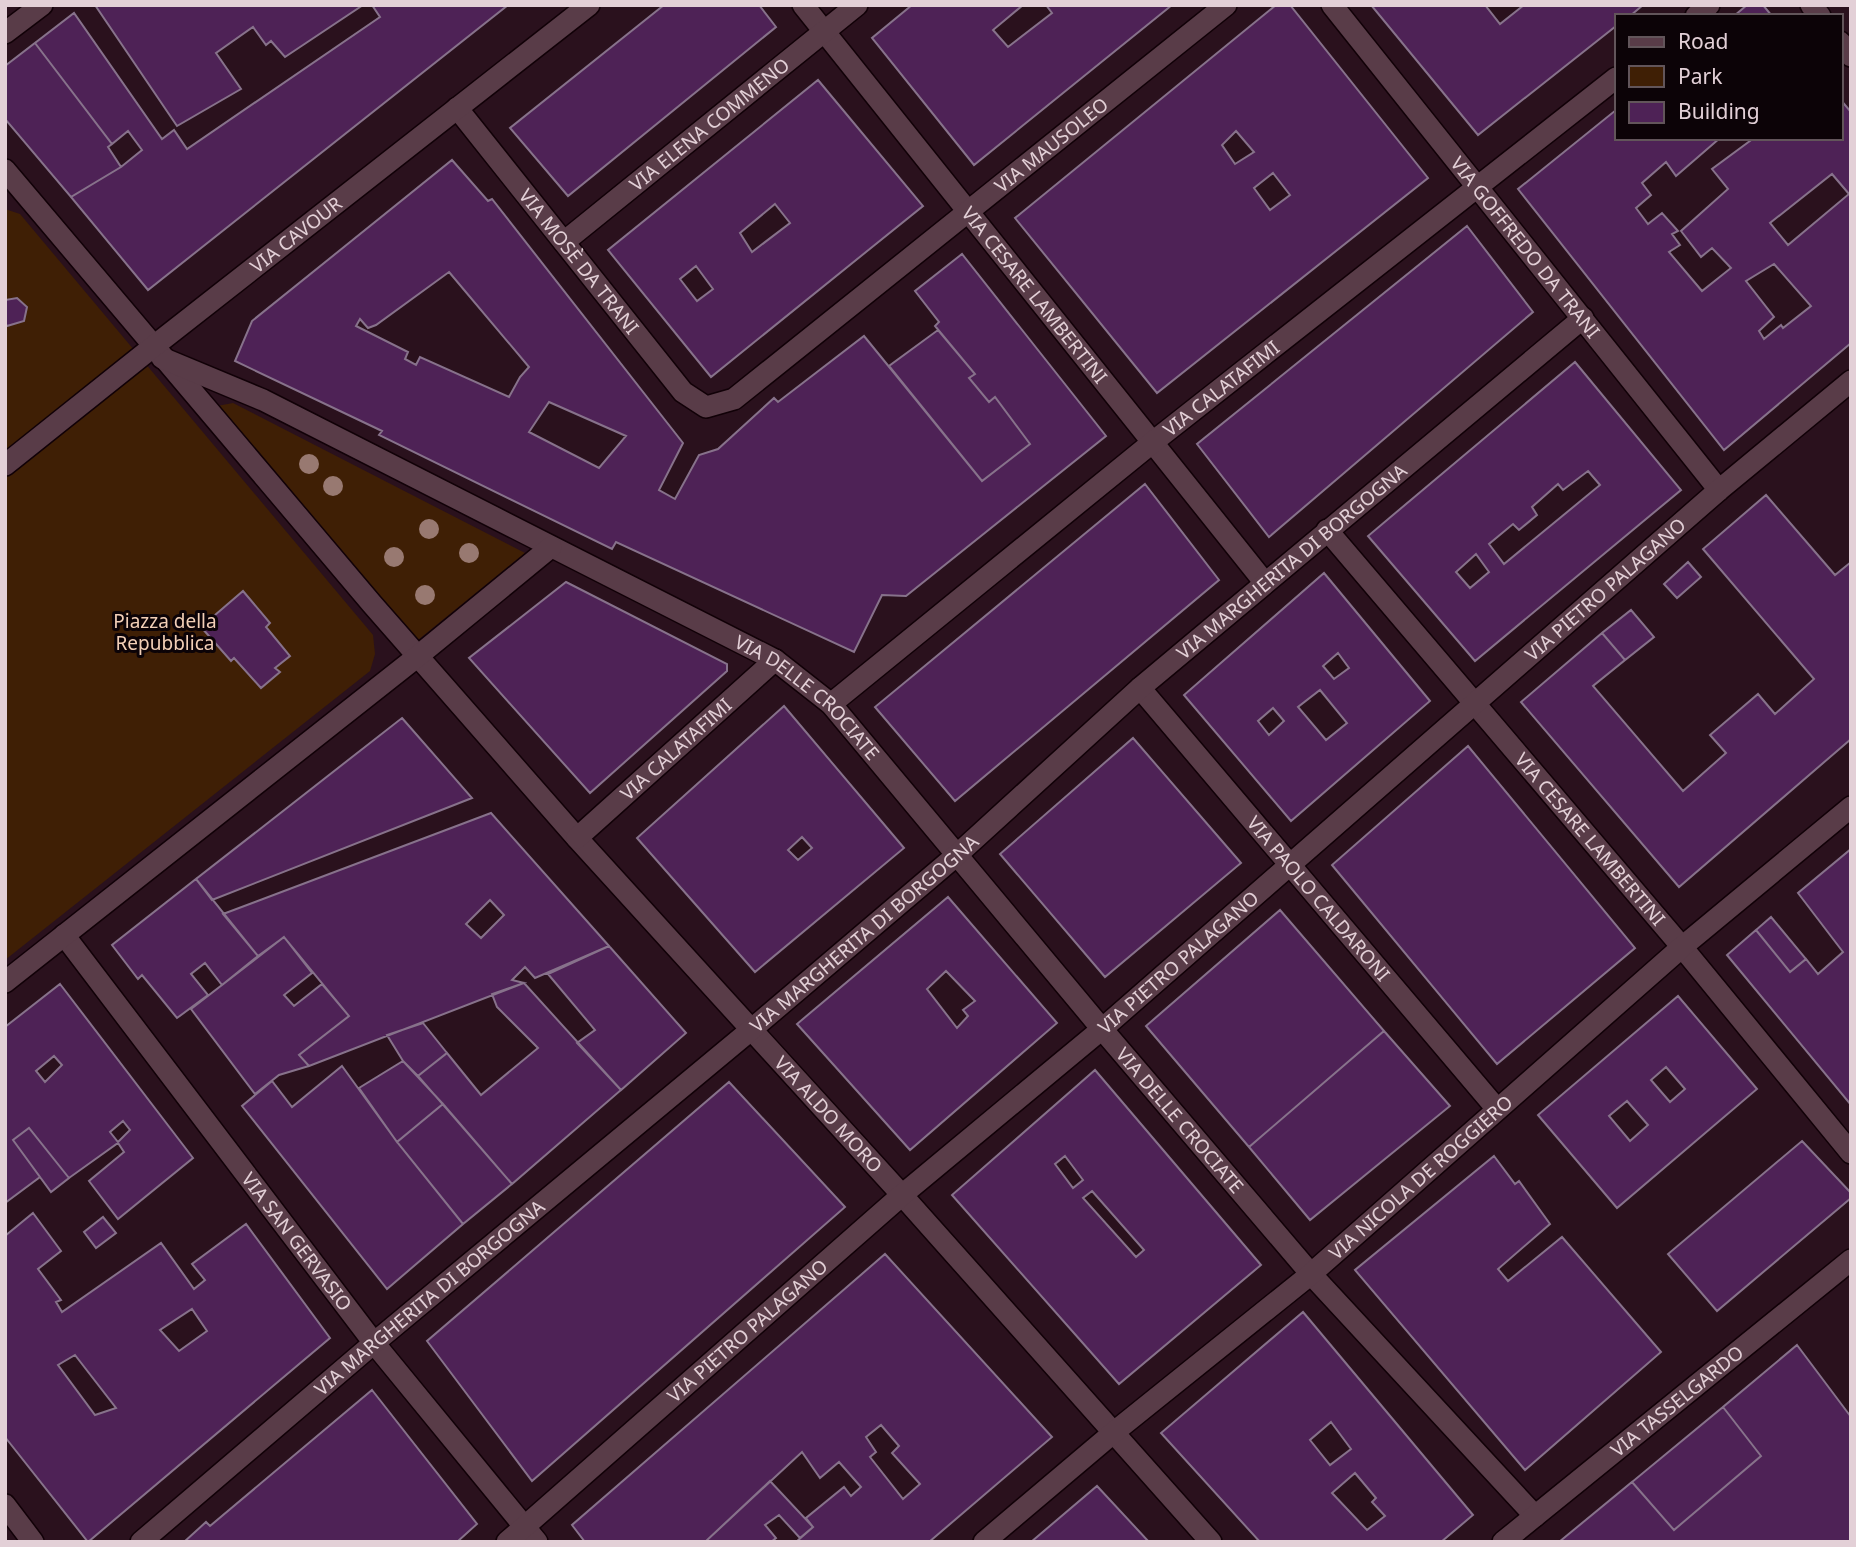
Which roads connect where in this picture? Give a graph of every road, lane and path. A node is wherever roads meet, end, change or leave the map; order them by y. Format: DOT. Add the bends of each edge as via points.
graph roads {
  1 [pos="42,5"];
  2 [pos="589,5"];
  3 [pos="803,5"];
  4 [pos="857,5"];
  5 [pos="1226,5"];
  6 [pos="1332,5"];
  7 [pos="824,31"];
  8 [pos="5,33"];
  9 [pos="1615,79"];
  10 [pos="457,108"];
  11 [pos="6,174"];
  12 [pos="1477,188"];
  13 [pos="968,212"];
  14 [pos="564,242"];
  15 [pos="1583,318"];
  16 [pos="158,352"];
  17 [pos="1851,381"];
  18 [pos="706,407"];
  19 [pos="1153,442"];
  20 [pos="5,466"];
  21 [pos="1719,490"];
  22 [pos="1326,530"];
  23 [pos="551,547"];
  24 [pos="1265,583"];
  25 [pos="418,656"];
  26 [pos="775,660"];
  27 [pos="1140,688"];
  28 [pos="1474,703"];
  29 [pos="831,704"];
  30 [pos="1851,807"];
  31 [pos="577,838"];
  32 [pos="958,854"];
  33 [pos="1288,865"];
  34 [pos="64,935"];
  35 [pos="1682,947"];
  36 [pos="5,982"];
  37 [pos="752,1029"];
  38 [pos="1102,1029"];
  39 [pos="1497,1109"];
  40 [pos="1851,1153"];
  41 [pos="902,1195"];
  42 [pos="1851,1260"];
  43 [pos="1311,1274"];
  44 [pos="374,1343"];
  45 [pos="1113,1433"];
  46 [pos="5,1505"];
  47 [pos="1535,1516"];
  48 [pos="531,1534"];
  49 [pos="33,1542"];
  50 [pos="141,1542"];
  51 [pos="507,1542"];
  52 [pos="985,1542"];
  53 [pos="1211,1542"];
  54 [pos="1503,1542"];
  1 -- 8 [label="street"];
  2 -- 10 [label="street, VIA CAVOUR"];
  3 -- 7 [label="street, VIA CESARE LAMBERTINI"];
  4 -- 7 [label="street, VIA ELENA COMMENO"];
  5 -- 13 [label="street, VIA MAUSOLEO"];
  6 -- 12 [label="street, VIA GOFFREDO DA TRANI"];
  7 -- 13 [label="street, VIA CESARE LAMBERTINI"];
  7 -- 14 [label="street, VIA ELENA COMMENO"];
  9 -- 12 [label="street, VIA CALATAFIMI"];
  10 -- 14 [label="street, VIA MOSÈ DA TRANI"];
  10 -- 16 [label="street, VIA CAVOUR"];
  11 -- 16 [label="street"];
  12 -- 15 [label="street, VIA GOFFREDO DA TRANI"];
  12 -- 19 [label="street, VIA CALATAFIMI"];
  13 -- 18 [label="street, VIA MAUSOLEO" via="734,399"];
  13 -- 19 [label="street, VIA CESARE LAMBERTINI"];
  14 -- 18 [label="street, VIA MOSÈ DA TRANI" via="682,392"];
  15 -- 21 [label="street, VIA GOFFREDO DA TRANI"];
  15 -- 22 [label="street, VIA MARGHERITA DI BORGOGNA"];
  16 -- 20 [label="street, VIA CAVOUR"];
  16 -- 23 [label="street" via="263,400"];
  16 -- 25 [label="street"];
  17 -- 21 [label="street, VIA PIETRO PALAGANO"];
  19 -- 24 [label="street, VIA CESARE LAMBERTINI"];
  19 -- 29 [label="street, VIA CALATAFIMI"];
  21 -- 28 [label="street, VIA PIETRO PALAGANO"];
  22 -- 24 [label="street, VIA MARGHERITA DI BORGOGNA"];
  22 -- 28 [label="street, VIA CESARE LAMBERTINI"];
  23 -- 25 [label="street"];
  23 -- 26 [label="street, VIA DELLE CROCIATE"];
  24 -- 27 [label="street, VIA MARGHERITA DI BORGOGNA"];
  25 -- 31 [label="street, VIA ALDO MORO"];
  25 -- 34 [label="street"];
  26 -- 29 [label="street, VIA DELLE CROCIATE"];
  26 -- 31 [label="street, VIA CALATAFIMI"];
  27 -- 32 [label="street, VIA MARGHERITA DI BORGOGNA"];
  27 -- 33 [label="street, VIA PAOLO CALDARONI"];
  28 -- 33 [label="street, VIA PIETRO PALAGANO"];
  28 -- 35 [label="street, VIA CESARE LAMBERTINI"];
  29 -- 32 [label="street, VIA DELLE CROCIATE"];
  30 -- 35 [label="street, VIA NICOLA DE ROGGIERO"];
  31 -- 37 [label="street, VIA ALDO MORO"];
  32 -- 37 [label="street, VIA MARGHERITA DI BORGOGNA"];
  32 -- 38 [label="street, VIA DELLE CROCIATE"];
  33 -- 38 [label="street, VIA PIETRO PALAGANO"];
  33 -- 39 [label="street, VIA PAOLO CALDARONI"];
  34 -- 36 [label="street"];
  34 -- 44 [label="street, VIA SAN GERVASIO"];
  35 -- 39 [label="street, VIA NICOLA DE ROGGIERO"];
  35 -- 40 [label="street, VIA CESARE LAMBERTINI"];
  37 -- 41 [label="street, VIA ALDO MORO"];
  37 -- 44 [label="street, VIA MARGHERITA DI BORGOGNA"];
  38 -- 41 [label="street, VIA PIETRO PALAGANO"];
  38 -- 43 [label="street, VIA DELLE CROCIATE"];
  39 -- 43 [label="street, VIA NICOLA DE ROGGIERO"];
  41 -- 45 [label="street, VIA ALDO MORO"];
  41 -- 48 [label="street, VIA PIETRO PALAGANO"];
  42 -- 47 [label="street, VIA TASSELGARDO"];
  43 -- 45 [label="street, VIA NICOLA DE ROGGIERO"];
  43 -- 47 [label="street, VIA DELLE CROCIATE"];
  44 -- 48 [label="street, VIA SAN GERVASIO"];
  44 -- 50 [label="street, VIA MARGHERITA DI BORGOGNA"];
  45 -- 52 [label="street, VIA NICOLA DE ROGGIERO"];
  45 -- 53 [label="street, VIA ALDO MORO"];
  46 -- 49 [label="street"];
  47 -- 54 [label="street, VIA TASSELGARDO"];
  48 -- 51 [label="street, VIA PIETRO PALAGANO"];
}
